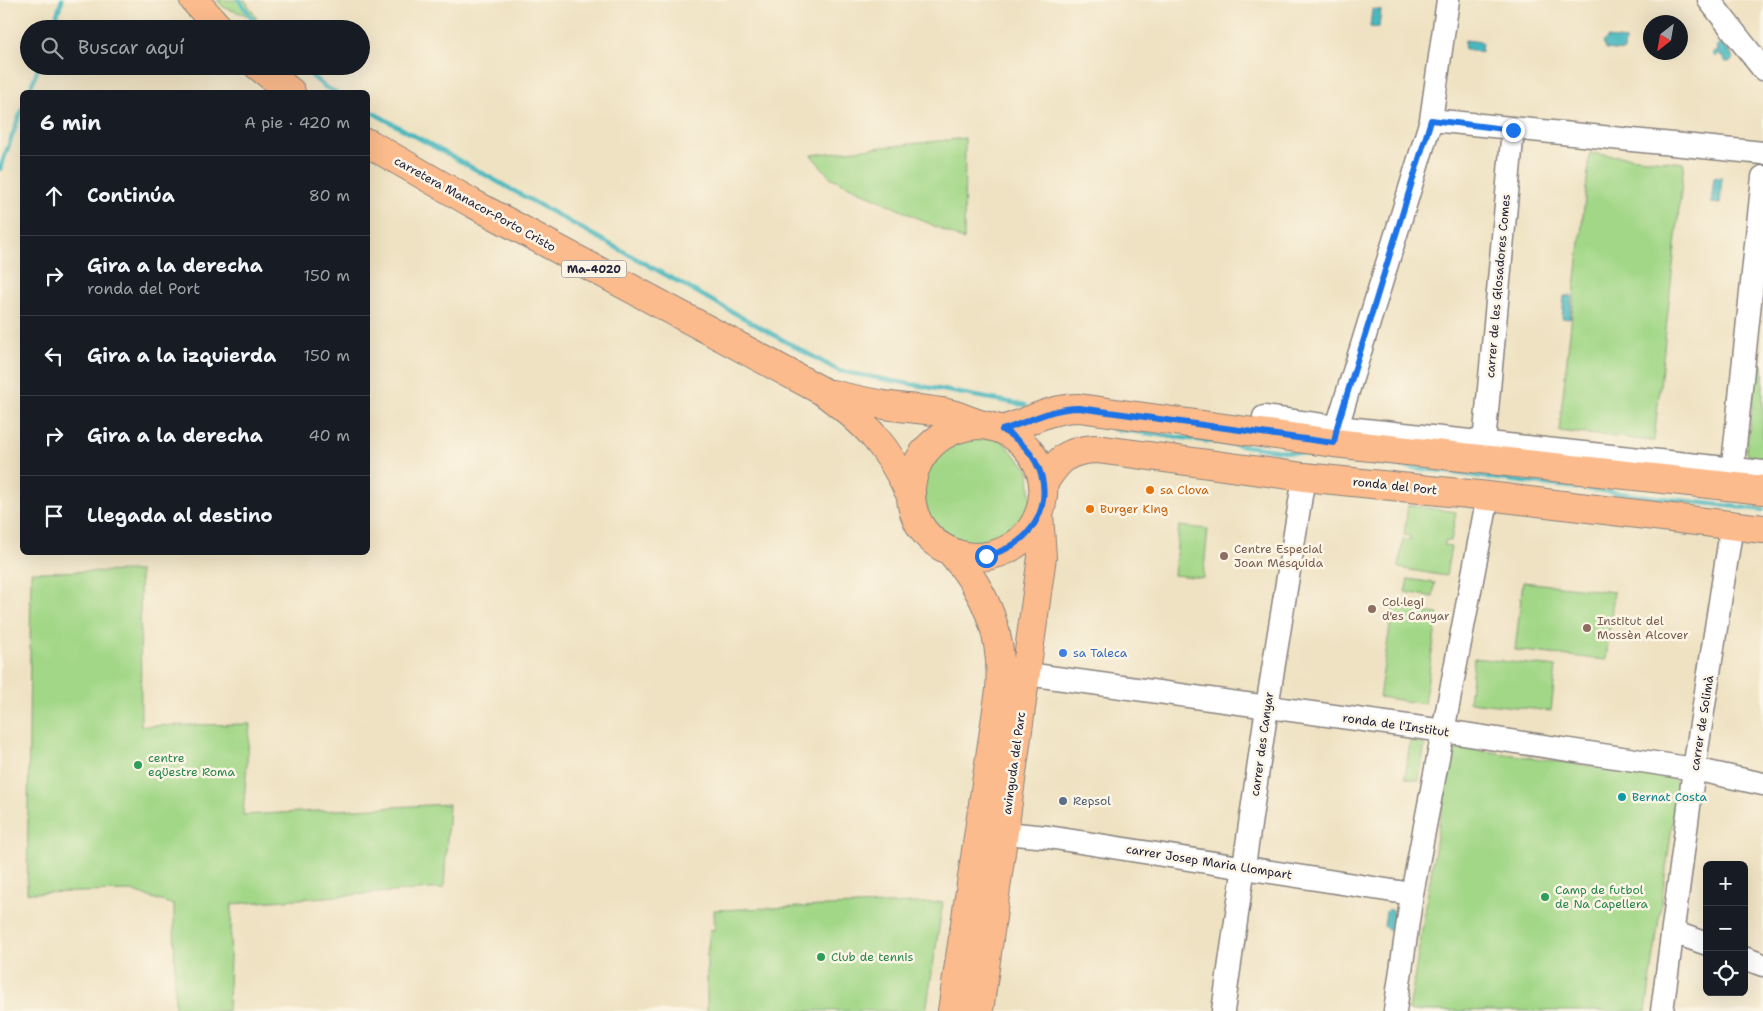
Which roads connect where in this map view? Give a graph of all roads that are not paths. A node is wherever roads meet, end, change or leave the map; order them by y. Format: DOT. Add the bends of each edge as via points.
graph roads {
  1 [pos="194,0"];
  2 [pos="1448,0"];
  3 [pos="1709,0"];
  4 [pos="212,20"];
  5 [pos="1763,69"];
  6 [pos="269,75"];
  7 [pos="288,90"];
  8 [pos="1431,120"];
  9 [pos="1513,130"];
  10 [pos="370,145"];
  11 [pos="1763,153"];
  12 [pos="1763,177"];
  13 [pos="822,391"];
  14 [pos="1264,417"];
  15 [pos="992,427"];
  16 [pos="1336,435"];
  17 [pos="1484,443"];
  18 [pos="1763,472"];
  19 [pos="1304,477"];
  20 [pos="1732,477"];
  21 [pos="1043,484"];
  22 [pos="1763,490"];
  23 [pos="911,496"];
  24 [pos="1488,496"];
  25 [pos="1039,514"];
  26 [pos="1732,525"];
  27 [pos="1763,529"];
  28 [pos="952,552"];
  29 [pos="1027,674"];
  30 [pos="1267,707"];
  31 [pos="1444,731"];
  32 [pos="1694,769"];
  33 [pos="1763,784"];
  34 [pos="1005,833"];
  35 [pos="1245,868"];
  36 [pos="1412,894"];
  37 [pos="1673,932"];
  38 [pos="1703,943"];
  39 [pos="1748,959"];
  40 [pos="1763,965"];
  41 [pos="952,1011"];
  42 [pos="979,1011"];
  43 [pos="1223,1011"];
  44 [pos="1394,1011"];
  45 [pos="1662,1011"];
  1 -- 4 [label="main road"];
  2 -- 8 [label="street"];
  3 -- 5 [label="street"];
  6 -- 7 [label="main road"];
  8 -- 9 [label="street"];
  8 -- 16 [label="street"];
  9 -- 11 [label="street"];
  9 -- 17 [label="street, carrer de les Glosadores Comes"];
  10 -- 13 [label="main road, carretera Manacor-Porto Cristo / Ma-4020"];
  12 -- 20 [label="street"];
  13 -- 15 [label="main road, Ma-4020" via="875,404 954,415"];
  13 -- 23 [label="main road, Ma-4020" via="851,412 876,437"];
  14 -- 16 [label="street"];
  15 -- 16 [label="main road, Ma-4020" via="1028,421 1064,408 1079,408"];
  15 -- 21 [label="main road, Ma-4020" via="1014,436 1026,446 1040,470"];
  15 -- 23 [label="main road, Ma-4020" via="957,428 940,436 926,449 914,471"];
  16 -- 17 [label="street"];
  16 -- 20 [label="main road, Ma-4020"];
  17 -- 20 [label="street"];
  18 -- 20 [label="street"];
  19 -- 21 [label="main road, ronda del Port / Ma-4020" via="1097,449 1082,450 1060,459"];
  19 -- 24 [label="main road, ronda del Port / Ma-4020"];
  19 -- 30 [label="street, carrer des Canyar"];
  20 -- 22 [label="main road, Ma-4020"];
  21 -- 25 [label="main road, Ma-4020"];
  23 -- 28 [label="main road, Ma-4020" via="917,519 924,529 931,538"];
  24 -- 26 [label="main road, ronda del Port / Ma-4020"];
  24 -- 31 [label="street"];
  25 -- 28 [label="main road, Ma-4020" via="1027,534 1009,549 974,557"];
  25 -- 29 [label="main road, avinguda del Parc" via="1042,557"];
  26 -- 27 [label="main road, ronda del Port / Ma-4020"];
  26 -- 32 [label="street, carrer de Solimà"];
  28 -- 41 [label="main road, avinguda del Parc" via="972,577 991,612 1002,670"];
  29 -- 30 [label="street, ronda de l'Institut"];
  29 -- 34 [label="main road, avinguda del Parc"];
  30 -- 31 [label="street, ronda de l'Institut"];
  30 -- 35 [label="street, carrer des Canyar"];
  31 -- 32 [label="street, ronda de l'Institut"];
  31 -- 36 [label="street"];
  32 -- 33 [label="street, ronda de l'Institut"];
  32 -- 37 [label="street, carrer de Solimà"];
  34 -- 35 [label="street, carrer Josep Maria Llompart"];
  34 -- 42 [label="main road, avinguda del Parc"];
  35 -- 36 [label="street, carrer Josep Maria Llompart"];
  35 -- 43 [label="street, carrer des Canyar"];
  36 -- 44 [label="street"];
  37 -- 38 [label="street"];
  37 -- 45 [label="street, carrer de Solimà"];
  39 -- 40 [label="street"];
}
